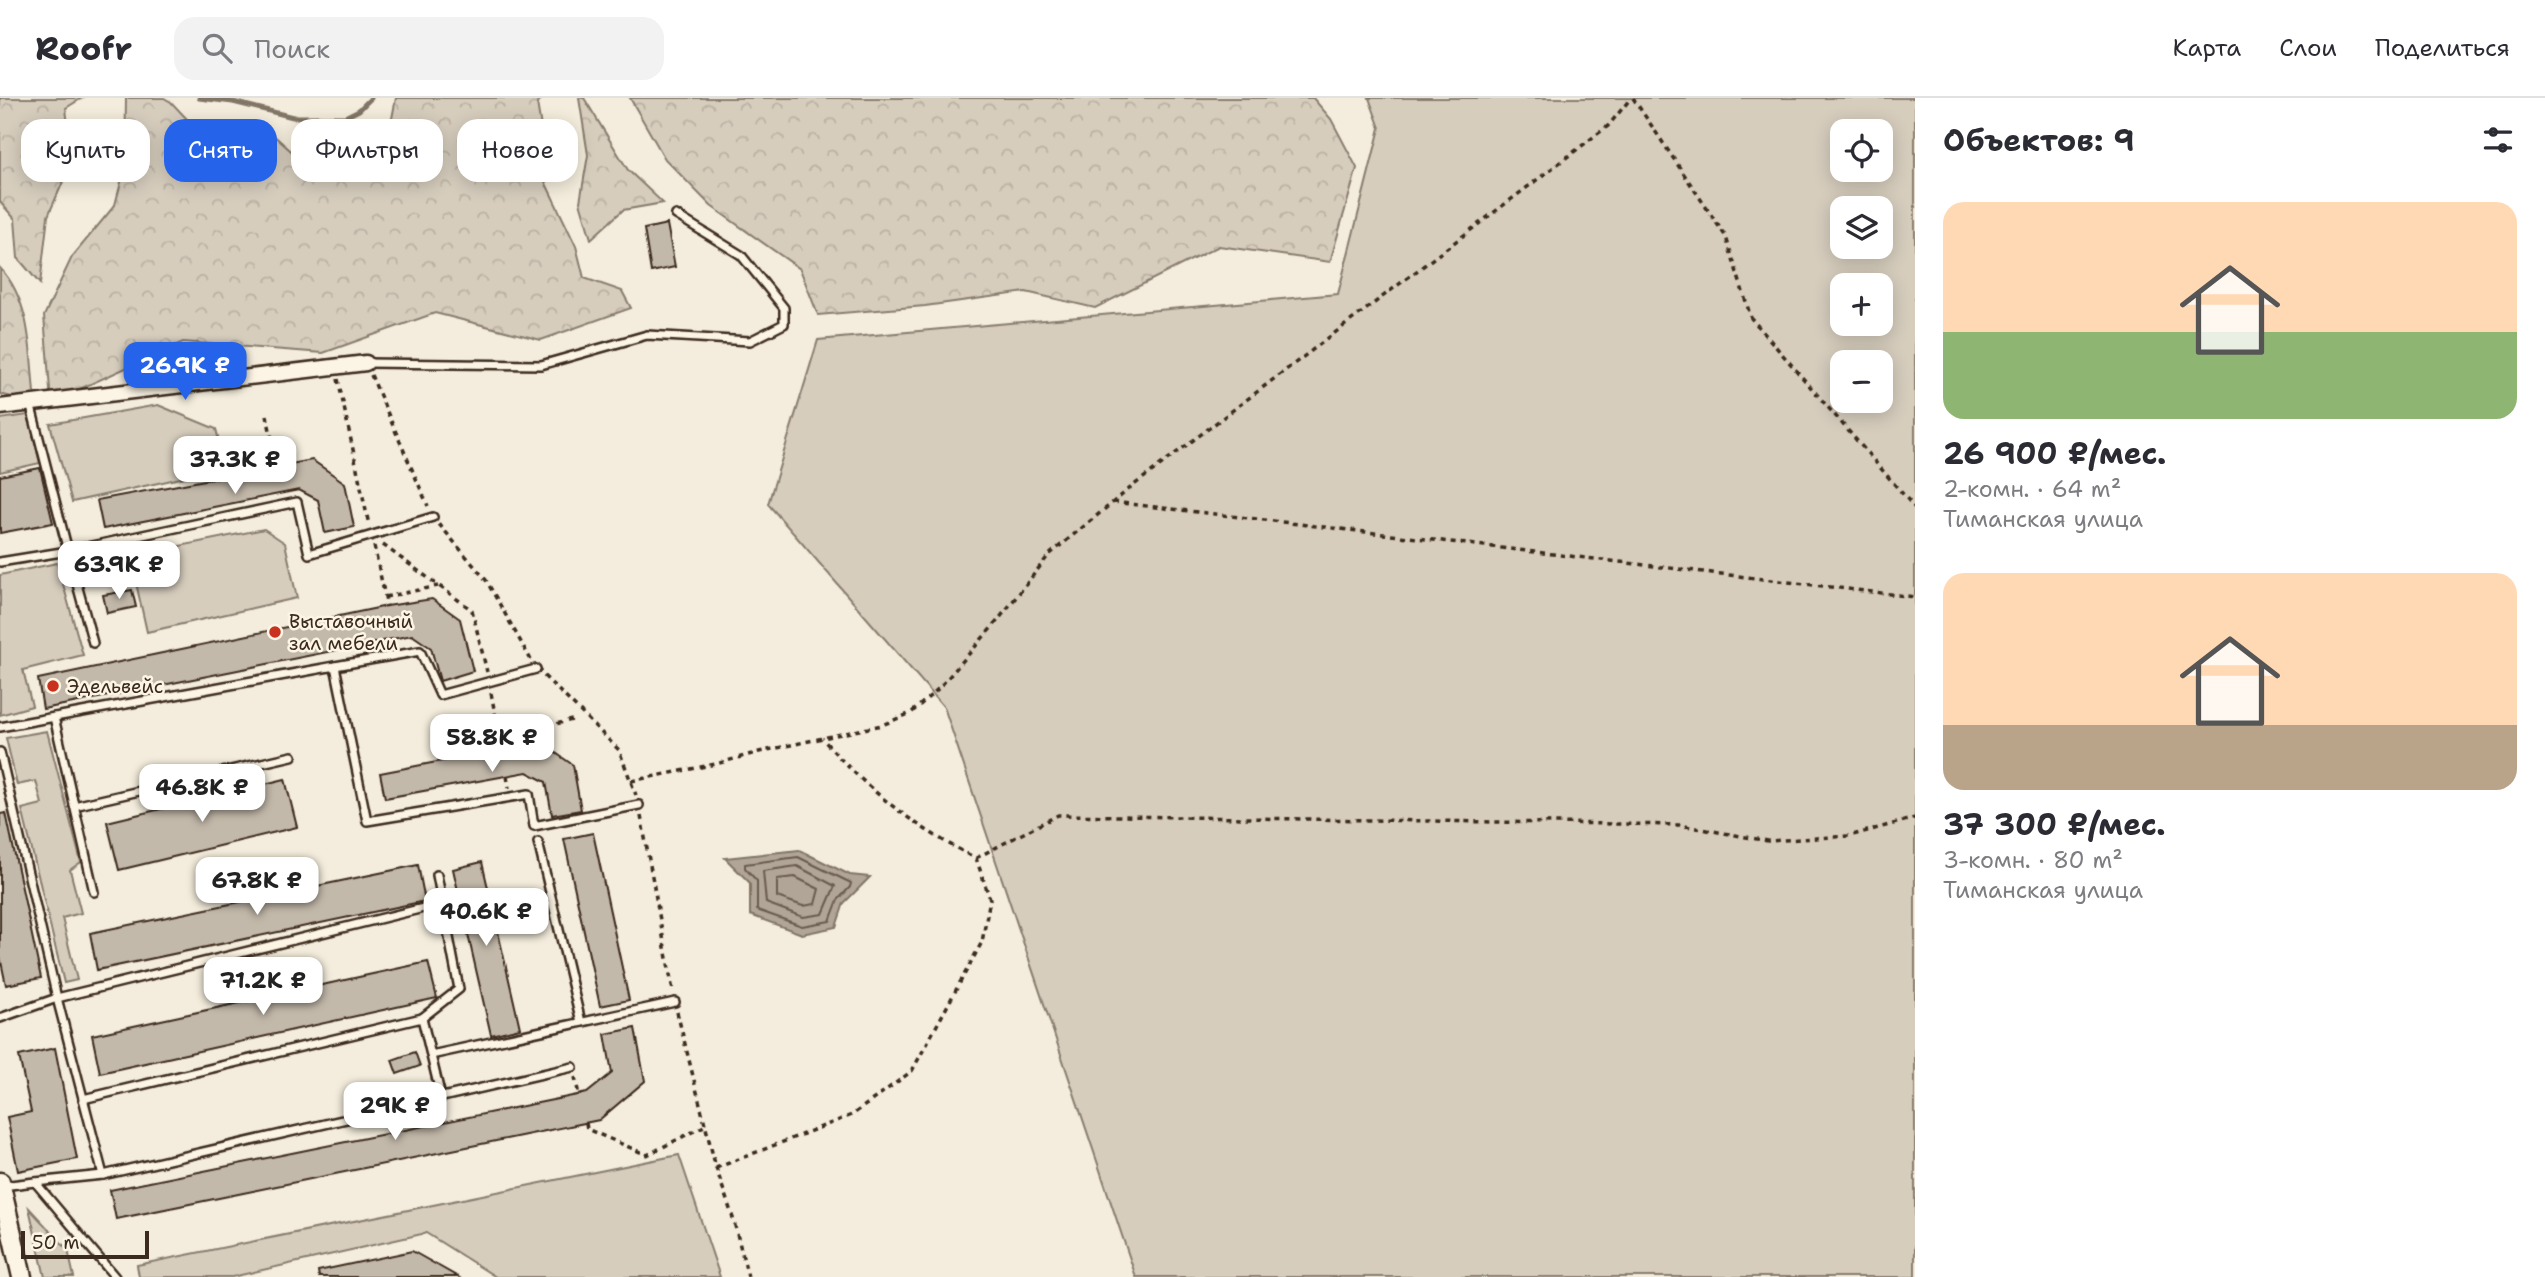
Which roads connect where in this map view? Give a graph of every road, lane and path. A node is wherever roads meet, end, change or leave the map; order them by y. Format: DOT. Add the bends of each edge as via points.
graph roads {
  1 [pos="1632,98"];
  2 [pos="676,215"];
  3 [pos="366,363"];
  4 [pos="30,403"];
  5 [pos="0,407"];
  6 [pos="267,415"];
  7 [pos="275,459"];
  8 [pos="238,465"];
  9 [pos="277,467"];
  10 [pos="1113,502"];
  11 [pos="1915,508"];
  12 [pos="433,517"];
  13 [pos="372,537"];
  14 [pos="68,551"];
  15 [pos="0,562"];
  16 [pos="439,586"];
  17 [pos="385,597"];
  18 [pos="1915,597"];
  19 [pos="387,606"];
  20 [pos="93,643"];
  21 [pos="335,666"];
  22 [pos="536,669"];
  23 [pos="489,682"];
  24 [pos="54,717"];
  25 [pos="572,720"];
  26 [pos="0,727"];
  27 [pos="499,738"];
  28 [pos="822,738"];
  29 [pos="502,750"];
  30 [pos="0,752"];
  31 [pos="292,756"];
  32 [pos="631,781"];
  33 [pos="639,805"];
  34 [pos="74,806"];
  35 [pos="1915,818"];
  36 [pos="538,842"];
  37 [pos="976,858"];
  38 [pos="437,875"];
  39 [pos="94,892"];
  40 [pos="444,903"];
  41 [pos="57,998"];
  42 [pos="675,1002"];
  43 [pos="422,1017"];
  44 [pos="0,1018"];
  45 [pos="581,1022"];
  46 [pos="431,1055"];
  47 [pos="573,1067"];
  48 [pos="579,1095"];
  49 [pos="441,1097"];
  50 [pos="83,1099"];
  51 [pos="586,1123"];
  52 [pos="706,1125"];
  53 [pos="716,1168"];
  54 [pos="103,1175"];
  55 [pos="35,1182"];
  56 [pos="0,1185"];
  57 [pos="22,1277"];
  58 [pos="115,1277"];
  1 -- 10 [label="path" via="1608,126"];
  1 -- 11 [label="path" via="1726,237 1751,318"];
  2 -- 3 [label="lane" via="741,255 784,308 784,324 750,341 648,335 541,365"];
  3 -- 4 [label="street"];
  4 -- 5 [label="street"];
  4 -- 14 [label="lane"];
  6 -- 7 [label="path"];
  7 -- 8 [label="path"];
  7 -- 9 [label="path"];
  10 -- 18 [label="path"];
  10 -- 28 [label="path" via="1049,555 995,624 911,713 882,725"];
  12 -- 13 [label="lane"];
  13 -- 14 [label="lane" via="309,554 298,502"];
  13 -- 17 [label="path"];
  14 -- 15 [label="lane"];
  14 -- 20 [label="lane"];
  16 -- 17 [label="path"];
  17 -- 19 [label="path"];
  21 -- 23 [label="lane" via="420,651 440,695"];
  21 -- 24 [label="lane"];
  21 -- 33 [label="lane" via="367,821 529,794 534,826"];
  22 -- 23 [label="lane"];
  23 -- 27 [label="path"];
  24 -- 26 [label="lane"];
  24 -- 34 [label="lane"];
  25 -- 27 [label="path"];
  27 -- 29 [label="path"];
  28 -- 32 [label="path"];
  28 -- 37 [label="path" via="894,807 939,840"];
  30 -- 41 [label="lane"];
  31 -- 34 [label="lane"];
  34 -- 39 [label="lane"];
  35 -- 37 [label="path" via="1849,836 1768,841 1680,825 1058,815"];
  36 -- 45 [label="lane"];
  37 -- 53 [label="path" via="990,899 982,942 912,1071 852,1115"];
  38 -- 40 [label="lane"];
  40 -- 41 [label="lane"];
  40 -- 43 [label="lane" via="459,989"];
  41 -- 44 [label="lane"];
  41 -- 50 [label="lane"];
  42 -- 45 [label="lane"];
  43 -- 46 [label="lane"];
  43 -- 50 [label="lane"];
  45 -- 46 [label="lane"];
  46 -- 49 [label="lane"];
  47 -- 48 [label="path"];
  47 -- 49 [label="lane"];
  49 -- 54 [label="lane"];
  50 -- 54 [label="lane"];
  51 -- 52 [label="path" via="587,1129 647,1155"];
  54 -- 55 [label="lane"];
  55 -- 56 [label="lane"];
  55 -- 58 [label="lane"];
  56 -- 57 [label="street"];
}
